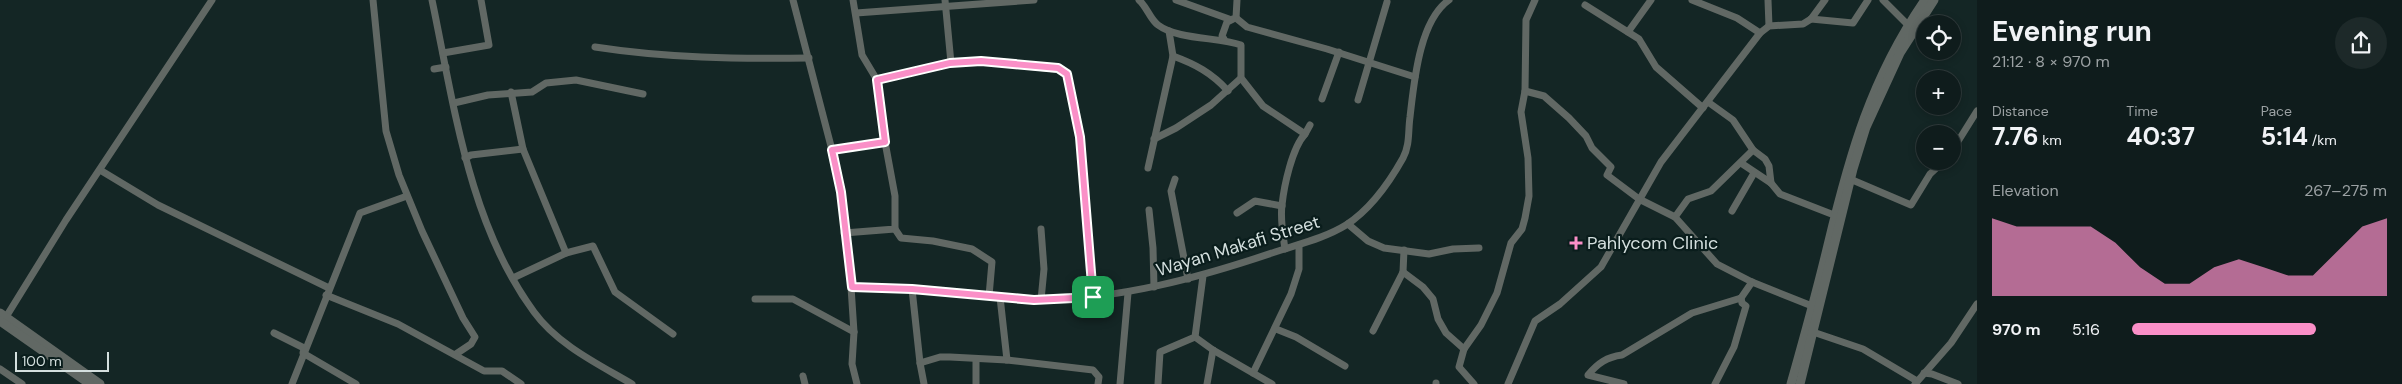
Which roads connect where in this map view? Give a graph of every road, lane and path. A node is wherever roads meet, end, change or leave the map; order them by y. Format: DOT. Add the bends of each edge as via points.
graph roads {
  1 [pos="212,0"];
  2 [pos="371,0"];
  3 [pos="432,0"];
  4 [pos="481,0"];
  5 [pos="793,0"];
  6 [pos="853,0"];
  7 [pos="1034,0"];
  8 [pos="1139,0"];
  9 [pos="1176,0"];
  10 [pos="1237,0"];
  11 [pos="1448,0"];
  12 [pos="1535,0"];
  13 [pos="1651,0"];
  14 [pos="1692,0"];
  15 [pos="1768,0"];
  16 [pos="1825,0"];
  17 [pos="1868,0"];
  18 [pos="1884,0"];
  19 [pos="1925,0"];
  20 [pos="1934,0"];
  21 [pos="1387,2"];
  22 [pos="945,4"];
  23 [pos="1585,5"];
  24 [pos="856,13"];
  25 [pos="1232,19"];
  26 [pos="1811,19"];
  27 [pos="1908,25"];
  28 [pos="1769,26"];
  29 [pos="1169,31"];
  30 [pos="1628,32"];
  31 [pos="1760,33"];
  32 [pos="1224,40"];
  33 [pos="595,48"];
  34 [pos="1339,52"];
  35 [pos="444,53"];
  36 [pos="1173,56"];
  37 [pos="809,58"];
  38 [pos="950,63"];
  39 [pos="1368,63"];
  40 [pos="446,67"];
  41 [pos="434,68"];
  42 [pos="1415,77"];
  43 [pos="1241,78"];
  44 [pos="877,80"];
  45 [pos="1228,90"];
  46 [pos="1525,91"];
  47 [pos="511,92"];
  48 [pos="642,94"];
  49 [pos="1322,99"];
  50 [pos="1358,100"];
  51 [pos="454,103"];
  52 [pos="1706,105"];
  53 [pos="1977,111"];
  54 [pos="1310,125"];
  55 [pos="1306,134"];
  56 [pos="1961,137"];
  57 [pos="1154,139"];
  58 [pos="885,142"];
  59 [pos="523,149"];
  60 [pos="832,150"];
  61 [pos="1753,150"];
  62 [pos="465,158"];
  63 [pos="1741,163"];
  64 [pos="1148,168"];
  65 [pos="100,170"];
  66 [pos="1934,170"];
  67 [pos="1754,173"];
  68 [pos="1175,179"];
  69 [pos="1850,180"];
  70 [pos="1771,183"];
  71 [pos="408,196"];
  72 [pos="1639,199"];
  73 [pos="1282,206"];
  74 [pos="1149,210"];
  75 [pos="1732,211"];
  76 [pos="1237,213"];
  77 [pos="1834,215"];
  78 [pos="1675,217"];
  79 [pos="1348,224"];
  80 [pos="895,229"];
  81 [pos="1041,229"];
  82 [pos="844,233"];
  83 [pos="1299,245"];
  84 [pos="1479,248"];
  85 [pos="1285,249"];
  86 [pos="1404,250"];
  87 [pos="566,253"];
  88 [pos="1403,272"];
  89 [pos="1203,276"];
  90 [pos="513,278"];
  91 [pos="1188,279"];
  92 [pos="1752,282"];
  93 [pos="852,287"];
  94 [pos="1154,287"];
  95 [pos="912,289"];
  96 [pos="328,291"];
  97 [pos="1128,293"];
  98 [pos="989,296"];
  99 [pos="1000,297"];
  100 [pos="1093,297"];
  101 [pos="755,298"];
  102 [pos="1742,298"];
  103 [pos="1041,300"];
  104 [pos="1977,304"];
  105 [pos="1812,306"];
  106 [pos="2,317"];
  107 [pos="1276,329"];
  108 [pos="1374,331"];
  109 [pos="854,332"];
  110 [pos="1813,332"];
  111 [pos="274,333"];
  112 [pos="673,334"];
  113 [pos="1195,336"];
  114 [pos="1464,349"];
  115 [pos="1213,350"];
  116 [pos="303,353"];
  117 [pos="456,354"];
  118 [pos="976,359"];
  119 [pos="1007,360"];
  120 [pos="920,363"];
  121 [pos="1346,366"];
  122 [pos="0,369"];
  123 [pos="1924,373"];
  124 [pos="1253,374"];
  125 [pos="803,376"];
  126 [pos="1916,382"];
  127 [pos="22,384"];
  128 [pos="90,384"];
  129 [pos="100,384"];
  130 [pos="292,384"];
  131 [pos="356,384"];
  132 [pos="521,384"];
  133 [pos="632,384"];
  134 [pos="806,384"];
  135 [pos="857,384"];
  136 [pos="924,384"];
  137 [pos="976,384"];
  138 [pos="1098,384"];
  139 [pos="1120,384"];
  140 [pos="1158,384"];
  141 [pos="1207,384"];
  142 [pos="1272,384"];
  143 [pos="1474,384"];
  144 [pos="1508,384"];
  145 [pos="1624,384"];
  146 [pos="1716,384"];
  147 [pos="1791,384"];
  148 [pos="1800,384"];
  149 [pos="1958,384"];
  1 -- 65 [label="street"];
  2 -- 71 [label="street" via="386,131"];
  3 -- 35 [label="street"];
  4 -- 35 [label="street" via="489,45"];
  5 -- 37 [label="street"];
  6 -- 24 [label="street"];
  7 -- 22 [label="street"];
  8 -- 29 [label="street" via="1155,22"];
  9 -- 25 [label="street"];
  10 -- 25 [label="street"];
  11 -- 42 [label="street, Wayan Makafi Street" via="1435,14 1427,32"];
  12 -- 46 [label="street" via="1526,20"];
  13 -- 30 [label="street"];
  14 -- 31 [label="street" via="1750,24"];
  15 -- 28 [label="street"];
  16 -- 26 [label="street"];
  17 -- 26 [label="street" via="1853,23"];
  18 -- 27 [label="street"];
  19 -- 27 [label="street"];
  20 -- 69 [label="street" via="1900,53 1882,89"];
  21 -- 39 [label="street"];
  22 -- 24 [label="street"];
  22 -- 38 [label="street"];
  23 -- 30 [label="street"];
  24 -- 44 [label="street" via="862,55"];
  25 -- 32 [label="street" via="1224,28"];
  25 -- 34 [label="street" via="1247,27"];
  26 -- 28 [label="street" via="1803,24"];
  27 -- 77 [label="street" via="1877,84 1859,128"];
  28 -- 31 [label="street"];
  29 -- 32 [label="street"];
  29 -- 36 [label="street"];
  30 -- 52 [label="street" via="1639,39 1656,67"];
  31 -- 52 [label="street"];
  32 -- 43 [label="street" via="1241,46"];
  33 -- 37 [label="street" via="718,59"];
  34 -- 39 [label="street"];
  34 -- 49 [label="street"];
  35 -- 40 [label="street"];
  36 -- 45 [label="street" via="1196,64 1216,77"];
  36 -- 57 [label="street"];
  37 -- 60 [label="street"];
  38 -- 44 [label="street"];
  38 -- 100 [label="street" via="990,61 1058,68 1067,74 1080,137"];
  39 -- 42 [label="street"];
  39 -- 50 [label="street"];
  40 -- 41 [label="street"];
  40 -- 51 [label="street"];
  42 -- 79 [label="street, Wayan Makafi Street" via="1404,156 1366,210"];
  43 -- 45 [label="street"];
  43 -- 55 [label="street" via="1263,106"];
  44 -- 58 [label="street"];
  45 -- 57 [label="street" via="1211,105"];
  46 -- 72 [label="street" via="1544,96 1569,118 1611,167 1607,175"];
  46 -- 114 [label="street" via="1521,112 1528,158 1529,196 1525,218 1522,229 1511,243 1497,293 1482,325"];
  47 -- 48 [label="street" via="532,92 546,83 576,80"];
  47 -- 51 [label="street"];
  47 -- 59 [label="street"];
  51 -- 62 [label="street"];
  52 -- 61 [label="street" via="1733,120"];
  52 -- 72 [label="street" via="1660,162"];
  53 -- 56 [label="street"];
  54 -- 55 [label="street"];
  55 -- 73 [label="street" via="1291,165"];
  57 -- 64 [label="street"];
  58 -- 60 [label="street"];
  58 -- 80 [label="street" via="895,196"];
  59 -- 62 [label="street"];
  59 -- 87 [label="street"];
  60 -- 82 [label="street" via="841,192"];
  61 -- 63 [label="street"];
  61 -- 70 [label="street" via="1769,166"];
  62 -- 90 [label="street" via="482,212"];
  63 -- 67 [label="street"];
  63 -- 78 [label="street" via="1711,191 1688,199"];
  65 -- 96 [label="street" via="158,205"];
  65 -- 106 [label="street"];
  66 -- 69 [label="street" via="1911,205"];
  67 -- 70 [label="street"];
  67 -- 75 [label="street"];
  68 -- 91 [label="street" via="1171,191"];
  69 -- 110 [label="street"];
  70 -- 77 [label="street" via="1788,198"];
  71 -- 96 [label="street" via="360,213"];
  71 -- 117 [label="street" via="463,318 475,337 471,344"];
  72 -- 78 [label="street"];
  72 -- 144 [label="street" via="1601,267 1560,304 1535,321"];
  73 -- 76 [label="street" via="1255,201"];
  73 -- 85 [label="street"];
  74 -- 94 [label="street"];
  77 -- 105 [label="street"];
  78 -- 92 [label="street" via="1718,264"];
  79 -- 83 [label="street, Wayan Makafi Street"];
  79 -- 86 [label="street" via="1368,241 1384,248"];
  80 -- 82 [label="street"];
  80 -- 98 [label="street" via="902,238 972,249 992,262"];
  81 -- 103 [label="street" via="1044,269"];
  82 -- 93 [label="street"];
  83 -- 85 [label="street, Wayan Makafi Street"];
  83 -- 107 [label="street" via="1299,270"];
  84 -- 86 [label="street" via="1429,254"];
  85 -- 89 [label="street, Wayan Makafi Street"];
  86 -- 88 [label="street"];
  87 -- 90 [label="street"];
  87 -- 112 [label="street" via="593,246 615,292"];
  88 -- 108 [label="street"];
  88 -- 114 [label="street" via="1433,299 1446,333"];
  89 -- 91 [label="street, Wayan Makafi Street"];
  89 -- 113 [label="street"];
  90 -- 133 [label="street" via="534,313 562,340"];
  91 -- 94 [label="street, Wayan Makafi Street"];
  92 -- 102 [label="street"];
  92 -- 105 [label="street"];
  93 -- 95 [label="street, Wayan Makafi Street"];
  93 -- 109 [label="street"];
  94 -- 97 [label="street, Wayan Makafi Street"];
  95 -- 98 [label="street, Wayan Makafi Street"];
  95 -- 120 [label="street"];
  96 -- 116 [label="street"];
  96 -- 117 [label="street"];
  97 -- 100 [label="street, Wayan Makafi Street"];
  97 -- 139 [label="street"];
  98 -- 99 [label="street, Wayan Makafi Street"];
  99 -- 103 [label="street, Wayan Makafi Street"];
  99 -- 119 [label="street"];
  100 -- 103 [label="street, Wayan Makafi Street"];
  101 -- 109 [label="street" via="793,299"];
  102 -- 145 [label="street" via="1692,313 1622,355 1611,356 1596,365 1588,375"];
  102 -- 146 [label="street" via="1746,306 1734,347"];
  104 -- 123 [label="street" via="1951,343"];
  105 -- 147 [label="street"];
  106 -- 128 [label="street"];
  106 -- 129 [label="street"];
  107 -- 121 [label="street"];
  107 -- 124 [label="street"];
  109 -- 135 [label="street" via="852,364"];
  110 -- 126 [label="street" via="1863,349"];
  110 -- 148 [label="street"];
  111 -- 116 [label="street" via="304,348"];
  113 -- 115 [label="street"];
  113 -- 140 [label="street" via="1160,352"];
  114 -- 143 [label="street" via="1459,367"];
  115 -- 124 [label="street"];
  115 -- 141 [label="street"];
  116 -- 130 [label="street"];
  116 -- 131 [label="street"];
  117 -- 132 [label="street" via="484,371 502,371"];
  118 -- 119 [label="street"];
  118 -- 120 [label="street" via="940,357"];
  118 -- 137 [label="street"];
  119 -- 138 [label="street" via="1093,370 1100,377"];
  120 -- 136 [label="street"];
  122 -- 127 [label="street"];
  123 -- 126 [label="street"];
  123 -- 149 [label="street"];
  124 -- 142 [label="street"];
  125 -- 134 [label="street"];
}
